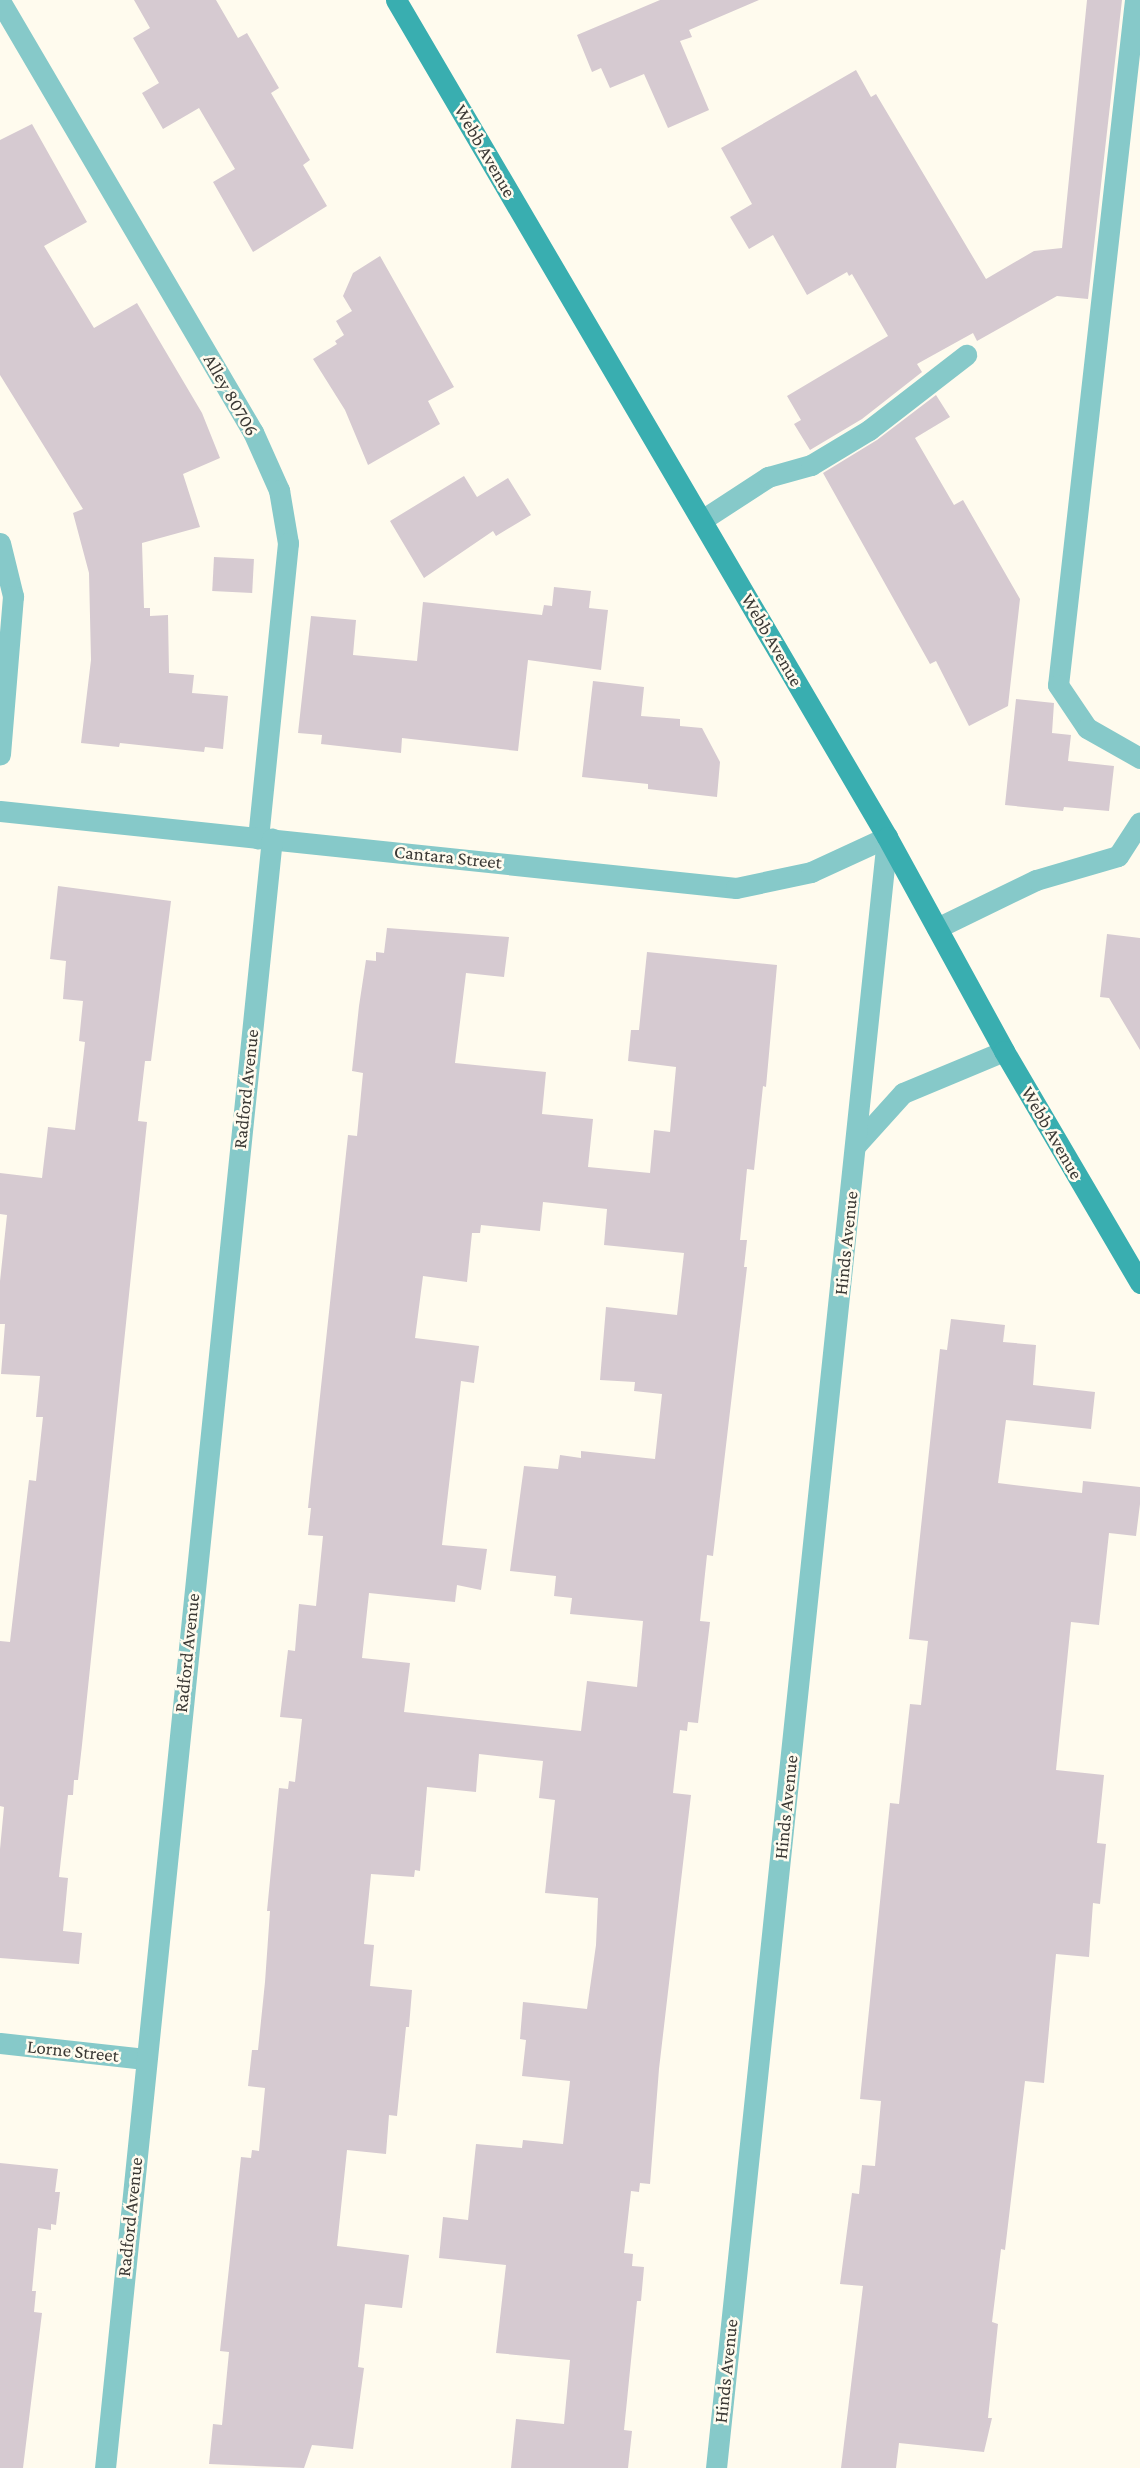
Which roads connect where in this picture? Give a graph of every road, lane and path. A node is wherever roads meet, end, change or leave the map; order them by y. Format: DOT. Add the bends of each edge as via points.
graph roads {
  1 [pos="397,0"];
  2 [pos="1135,0"];
  3 [pos="0,1"];
  4 [pos="966,355"];
  5 [pos="702,520"];
  6 [pos="0,543"];
  7 [pos="0,754"];
  8 [pos="1140,758"];
  9 [pos="0,811"];
  10 [pos="1140,822"];
  11 [pos="887,837"];
  12 [pos="265,838"];
  13 [pos="937,928"];
  14 [pos="1004,1051"];
  15 [pos="856,1146"];
  16 [pos="1140,1283"];
  17 [pos="0,2043"];
  18 [pos="145,2059"];
  19 [pos="105,2468"];
  20 [pos="716,2468"];
  1 -- 5 [label="street, Webb Avenue"];
  2 -- 8 [label="street" via="1058,685 1087,728"];
  3 -- 12 [label="street, Alley 80706" via="253,432 279,490 288,543"];
  4 -- 5 [label="street" via="869,430 811,465 768,477"];
  5 -- 11 [label="street, Webb Avenue"];
  6 -- 7 [label="street" via="13,596"];
  9 -- 12 [label="street, Cantara Street"];
  10 -- 13 [label="street" via="1118,856 1036,880"];
  11 -- 12 [label="street, Cantara Street" via="811,872 736,888"];
  11 -- 13 [label="street, Webb Avenue"];
  11 -- 15 [label="street, Hinds Avenue"];
  12 -- 18 [label="street, Radford Avenue"];
  13 -- 14 [label="street, Webb Avenue"];
  14 -- 15 [label="street" via="903,1094"];
  14 -- 16 [label="street, Webb Avenue"];
  15 -- 20 [label="street, Hinds Avenue"];
  17 -- 18 [label="street, Lorne Street"];
  18 -- 19 [label="street, Radford Avenue"];
}
